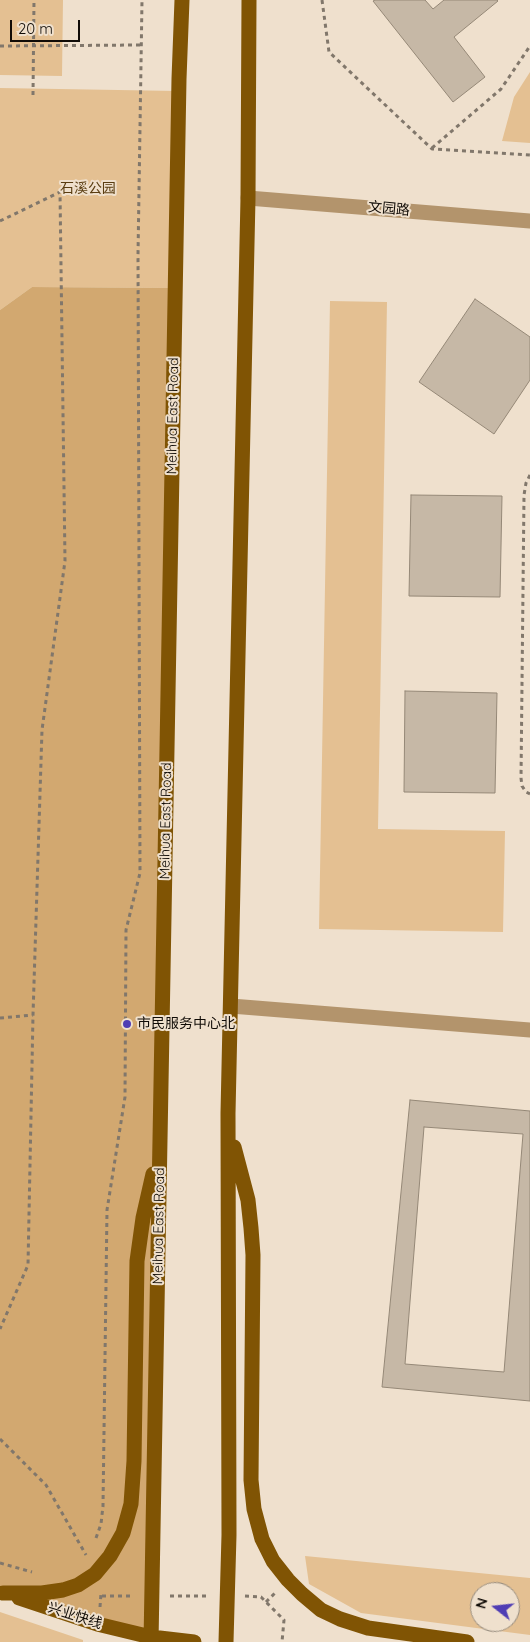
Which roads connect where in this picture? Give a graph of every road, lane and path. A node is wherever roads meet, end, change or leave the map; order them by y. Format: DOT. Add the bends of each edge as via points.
graph roads {
  1 [pos="34,0"];
  2 [pos="142,0"];
  3 [pos="182,0"];
  4 [pos="249,0"];
  5 [pos="322,0"];
  6 [pos="0,46"];
  7 [pos="33,46"];
  8 [pos="141,46"];
  9 [pos="530,46"];
  10 [pos="33,95"];
  11 [pos="432,149"];
  12 [pos="530,155"];
  13 [pos="248,198"];
  14 [pos="0,221"];
  15 [pos="530,221"];
  16 [pos="530,475"];
  17 [pos="530,794"];
  18 [pos="231,1006"];
  19 [pos="33,1015"];
  20 [pos="0,1018"];
  21 [pos="530,1030"];
  22 [pos="228,1113"];
  23 [pos="160,1133"];
  24 [pos="0,1329"];
  25 [pos="0,1439"];
  26 [pos="93,1545"];
  27 [pos="90,1550"];
  28 [pos="86,1554"];
  29 [pos="82,1558"];
  30 [pos="0,1563"];
  31 [pos="38,1573"];
  32 [pos="95,1574"];
  33 [pos="2,1592"];
  34 [pos="97,1624"];
  35 [pos="151,1639"];
  36 [pos="194,1642"];
  37 [pos="226,1642"];
  38 [pos="467,1642"];
  1 -- 7 [label="path"];
  2 -- 8 [label="path"];
  3 -- 23 [label="main road, Meihua East Road"];
  4 -- 13 [label="main road"];
  5 -- 11 [label="path" via="329,52"];
  6 -- 7 [label="path"];
  7 -- 8 [label="path"];
  7 -- 10 [label="path"];
  8 -- 26 [label="path" via="138,255 140,873 126,930 125,1097 107,1210 103,1506 101,1524"];
  9 -- 11 [label="path" via="501,89"];
  11 -- 12 [label="path"];
  13 -- 15 [label="street, 文园路"];
  13 -- 18 [label="main road"];
  14 -- 19 [label="path" via="60,192 65,561 42,730"];
  16 -- 17 [label="path" via="524,495 521,778 522,786"];
  18 -- 21 [label="street"];
  18 -- 22 [label="main road"];
  19 -- 20 [label="path"];
  19 -- 24 [label="path" via="28,1265"];
  22 -- 37 [label="main road" via="229,1535"];
  22 -- 38 [label="main road" via="248,1200 251,1228 251,1480 262,1539 288,1580 321,1610 340,1620 368,1628"];
  23 -- 32 [label="main road" via="137,1260 134,1461 130,1504 123,1532"];
  23 -- 35 [label="main road, Meihua East Road"];
  25 -- 28 [label="path" via="46,1485"];
  27 -- 28 [label="path"];
  28 -- 29 [label="path"];
  28 -- 32 [label="path"];
  30 -- 31 [label="path"];
  32 -- 33 [label="main road" via="63,1590"];
  32 -- 34 [label="path" via="102,1596"];
  33 -- 34 [label="main road, 兴业快线"];
  34 -- 35 [label="main road, 兴业快线"];
  35 -- 36 [label="main road, 兴业快线"];
}
